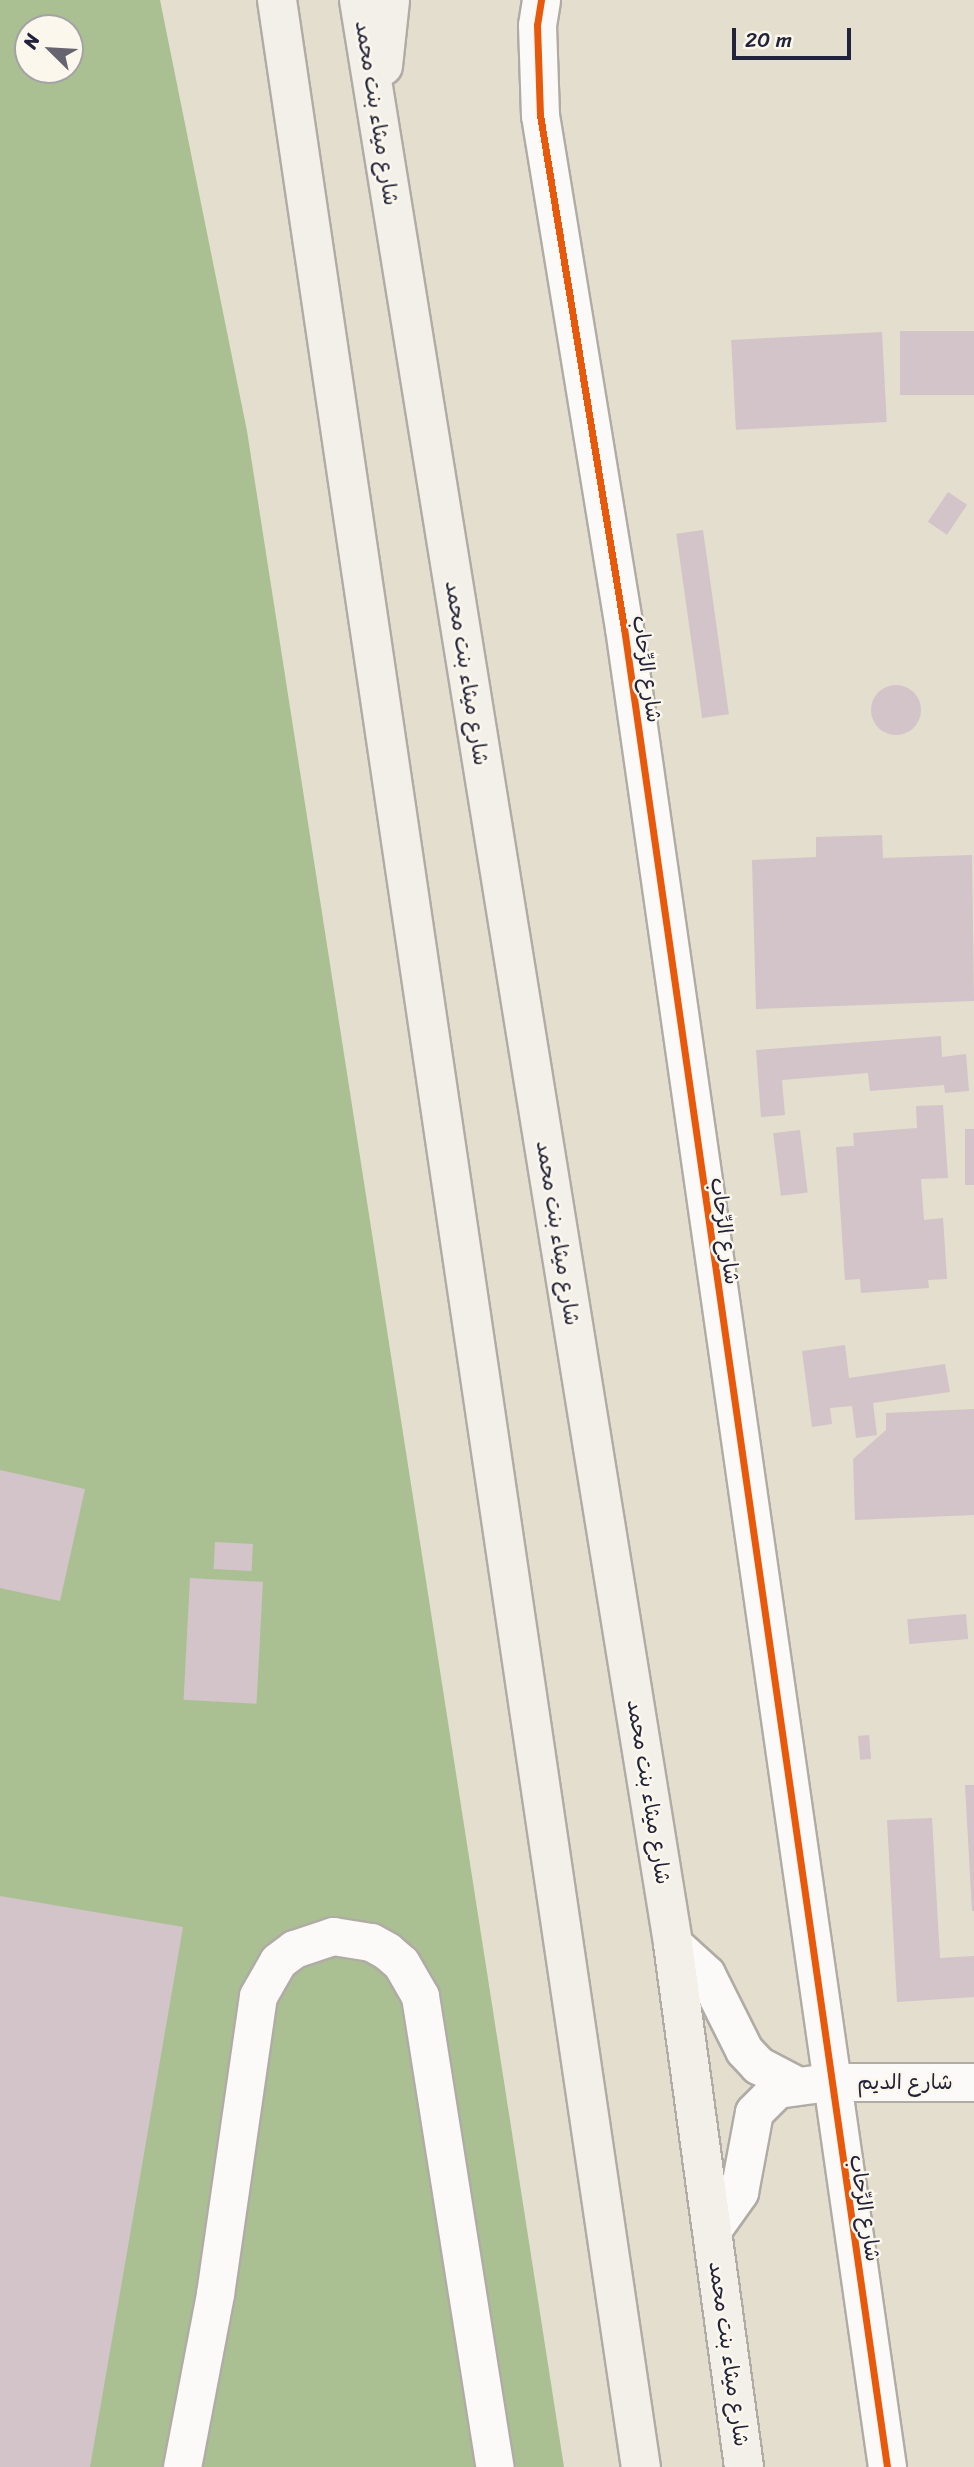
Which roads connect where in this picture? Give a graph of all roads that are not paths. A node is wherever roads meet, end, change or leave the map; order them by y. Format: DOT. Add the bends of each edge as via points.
graph roads {
  1 [pos="252,0"];
  2 [pos="276,0"];
  3 [pos="359,0"];
  4 [pos="390,0"];
  5 [pos="541,0"];
  6 [pos="292,119"];
  7 [pos="377,120"];
  8 [pos="673,1944"];
  9 [pos="974,2082"];
  10 [pos="811,2083"];
  11 [pos="712,2230"];
  12 [pos="182,2467"];
  13 [pos="495,2467"];
  14 [pos="641,2467"];
  15 [pos="744,2467"];
  16 [pos="887,2467"];
  1 -- 6 [label="main road"];
  2 -- 6 [label="main road"];
  3 -- 7 [label="main road, شارع ميثاء بنت محمد"];
  4 -- 7 [label="main road"];
  5 -- 10 [label="street, شارع الرِّحاب" via="537,25 540,115 624,628"];
  6 -- 14 [label="main road"];
  7 -- 8 [label="main road, شارع ميثاء بنت محمد"];
  8 -- 10 [label="street, شارع الديم" via="706,1974 744,2050 775,2076"];
  8 -- 11 [label="main road, شارع ميثاء بنت محمد"];
  9 -- 10 [label="street, شارع الديم"];
  10 -- 11 [label="street, شارع الديم" via="764,2099 754,2112 739,2192"];
  10 -- 16 [label="street, شارع الرِّحاب"];
  11 -- 15 [label="main road, شارع ميثاء بنت محمد"];
  12 -- 13 [label="street" via="215,2294 258,1996 272,1969 294,1948 333,1936 371,1942 387,1951 401,1963 420,1996"];
}
